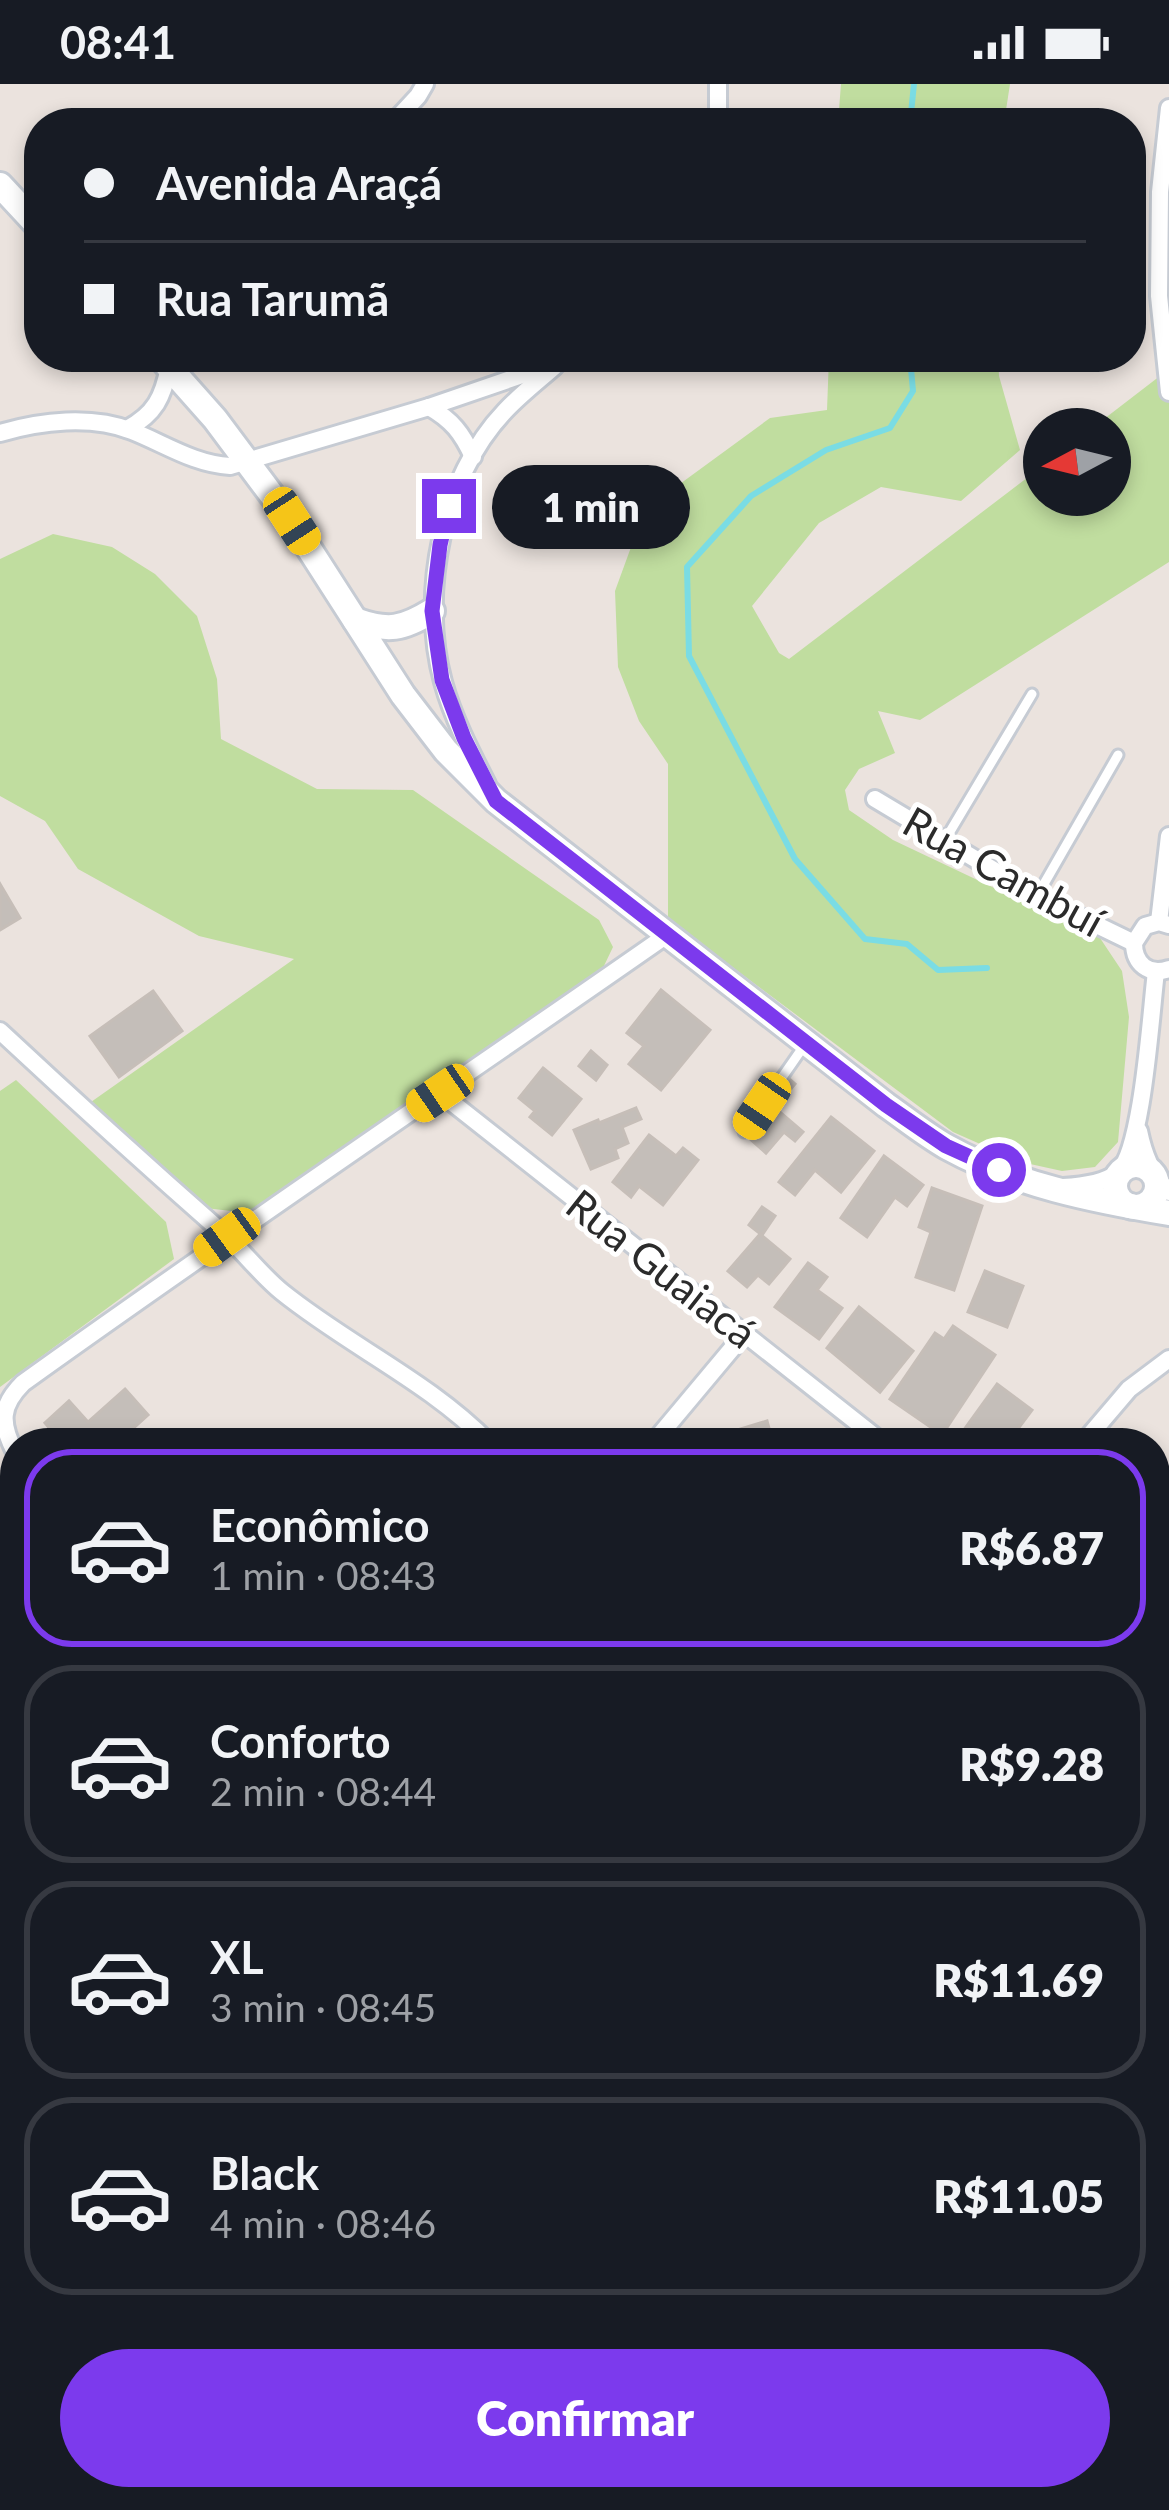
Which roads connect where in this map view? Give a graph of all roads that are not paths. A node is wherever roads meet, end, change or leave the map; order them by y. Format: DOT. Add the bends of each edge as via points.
graph roads {
  1 [pos="425,84"];
  2 [pos="407,108"];
  3 [pos="1169,108"];
  4 [pos="0,185"];
  5 [pos="24,211"];
  6 [pos="162,372"];
  7 [pos="172,372"];
  8 [pos="527,372"];
  9 [pos="548,372"];
  10 [pos="1169,392"];
  11 [pos="429,407"];
  12 [pos="127,429"];
  13 [pos="0,433"];
  14 [pos="473,457"];
  15 [pos="249,462"];
  16 [pos="432,611"];
  17 [pos="355,620"];
  18 [pos="1032,694"];
  19 [pos="1118,755"];
  20 [pos="875,799"];
  21 [pos="496,801"];
  22 [pos="1169,836"];
  23 [pos="945,841"];
  24 [pos="1037,896"];
  25 [pos="1164,924"];
  26 [pos="667,935"];
  27 [pos="1134,943"];
  28 [pos="1162,970"];
  29 [pos="0,1031"];
  30 [pos="806,1043"];
  31 [pos="440,1093"];
  32 [pos="1137,1124"];
  33 [pos="744,1132"];
  34 [pos="1119,1172"];
  35 [pos="1162,1185"];
  36 [pos="1048,1189"];
  37 [pos="1131,1207"];
  38 [pos="1169,1213"];
  39 [pos="227,1237"];
  40 [pos="745,1333"];
  41 [pos="1169,1359"];
  42 [pos="4,1428"];
  43 [pos="472,1428"];
  44 [pos="666,1428"];
  45 [pos="864,1428"];
  46 [pos="1096,1428"];
  1 -- 2 [label="street"];
  3 -- 10 [label="street" via="1159,296"];
  4 -- 5 [label="street"];
  6 -- 12 [label="street" via="157,406"];
  7 -- 15 [label="street"];
  8 -- 11 [label="street"];
  9 -- 14 [label="street" via="503,412"];
  11 -- 14 [label="street" via="463,435"];
  11 -- 15 [label="street"];
  12 -- 13 [label="street" via="81,421"];
  12 -- 15 [label="street" via="200,462"];
  14 -- 16 [label="street" via="449,506"];
  15 -- 17 [label="street"];
  16 -- 17 [label="street" via="394,628"];
  16 -- 21 [label="street" via="442,680"];
  17 -- 21 [label="street" via="431,732"];
  18 -- 23 [label="lane"];
  19 -- 24 [label="lane"];
  20 -- 23 [label="street, Rua Cambuí"];
  21 -- 26 [label="street"];
  22 -- 25 [label="street"];
  23 -- 24 [label="street, Rua Cambuí"];
  24 -- 27 [label="street, Rua Cambuí"];
  25 -- 27 [label="street" via="1145,926"];
  26 -- 30 [label="street"];
  26 -- 31 [label="street"];
  27 -- 28 [label="street" via="1136,959"];
  28 -- 32 [label="street"];
  29 -- 39 [label="street"];
  30 -- 33 [label="lane"];
  30 -- 36 [label="street" via="946,1146"];
  31 -- 39 [label="street"];
  31 -- 40 [label="street, Rua Guaiacá"];
  32 -- 34 [label="street"];
  32 -- 35 [label="street"];
  34 -- 35 [label="street" via="1138,1164"];
  34 -- 36 [label="street"];
  34 -- 37 [label="street" via="1116,1192"];
  35 -- 37 [label="street" via="1143,1206"];
  36 -- 37 [label="street"];
  37 -- 38 [label="street"];
  39 -- 42 [label="street" via="23,1383 5,1400"];
  39 -- 43 [label="street" via="279,1290 421,1384"];
  40 -- 44 [label="street"];
  40 -- 45 [label="street, Rua Guaiacá"];
  41 -- 46 [label="street"];
}
